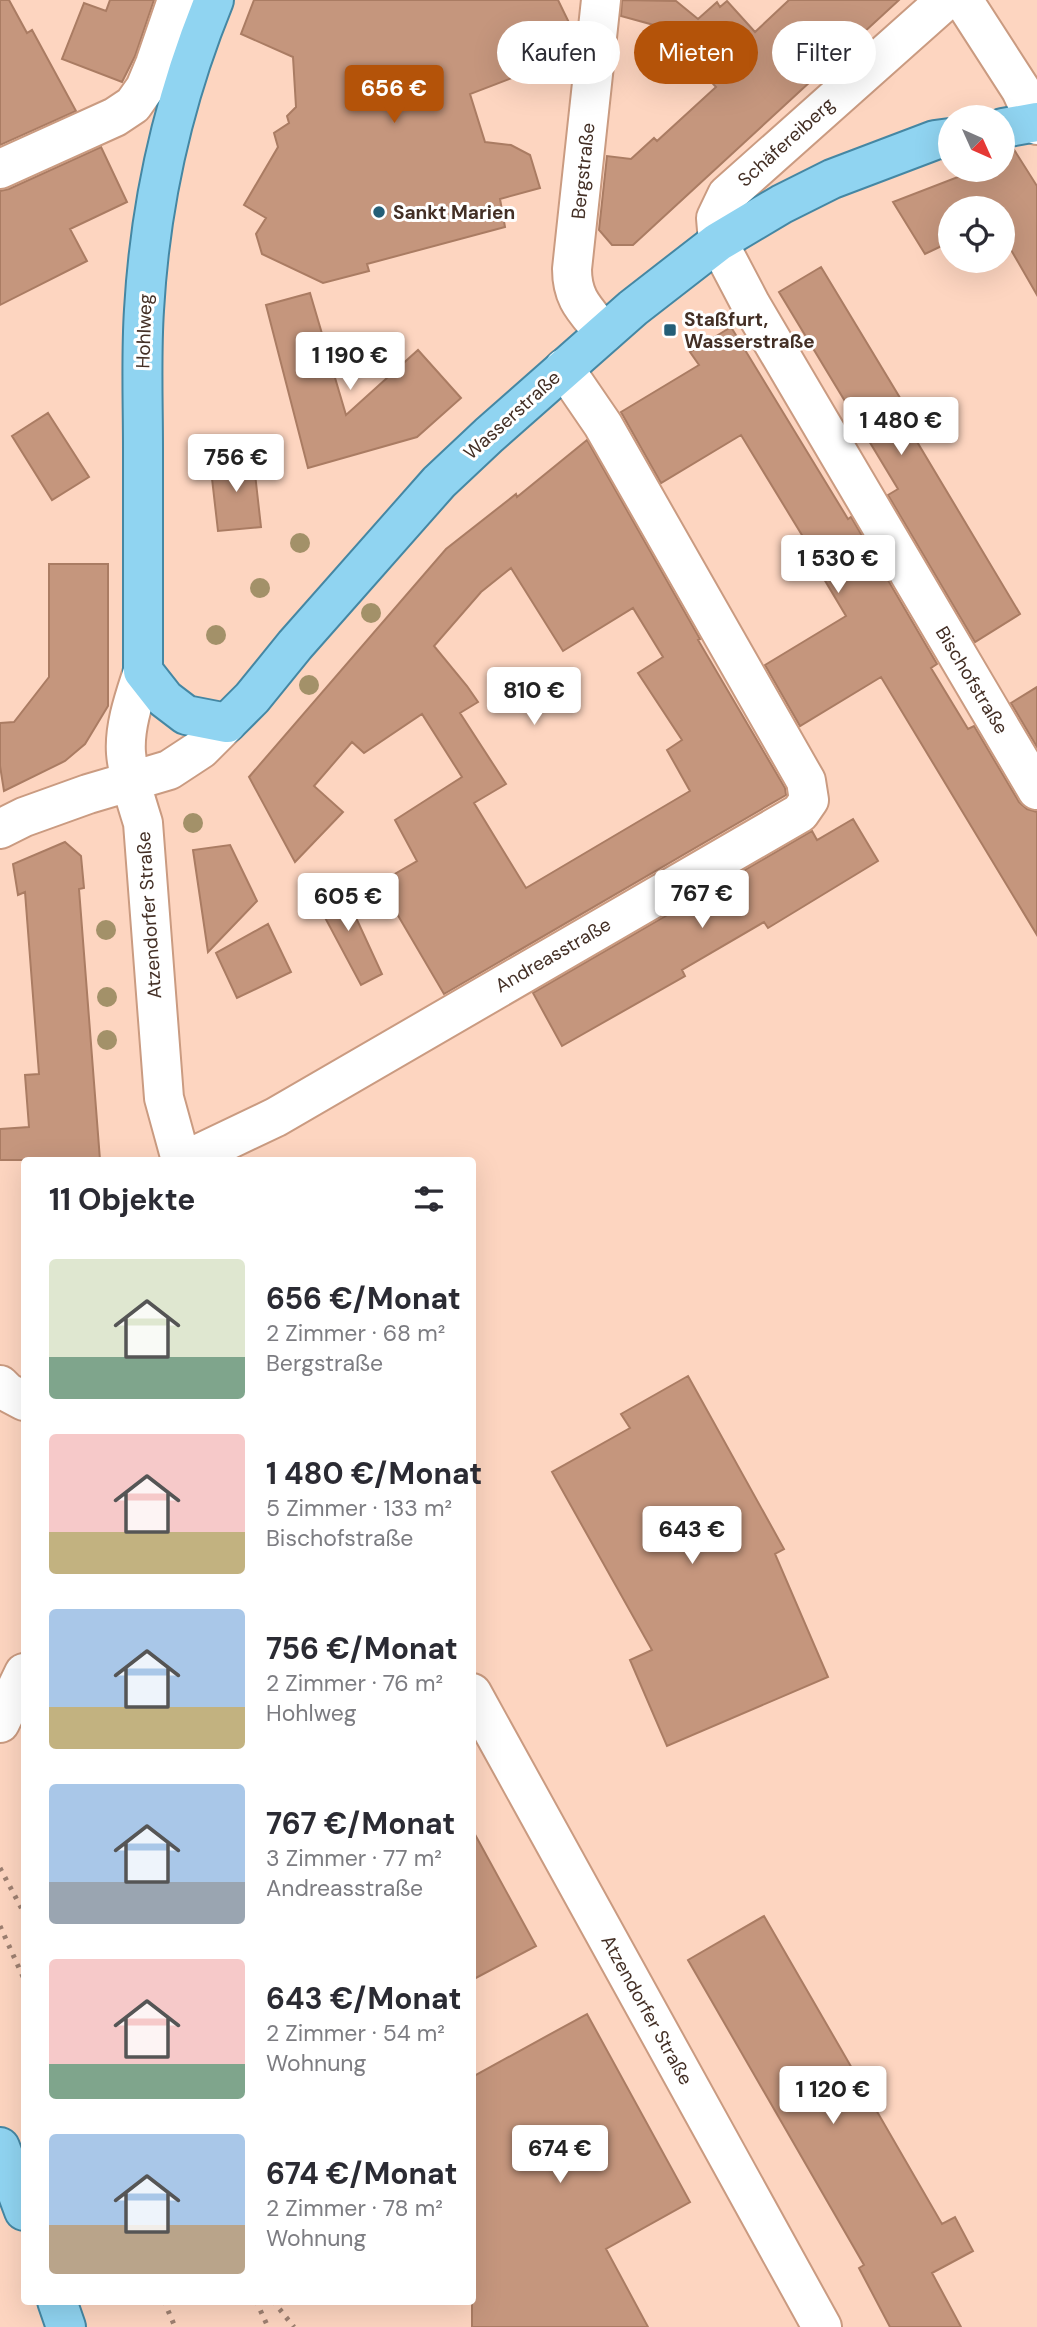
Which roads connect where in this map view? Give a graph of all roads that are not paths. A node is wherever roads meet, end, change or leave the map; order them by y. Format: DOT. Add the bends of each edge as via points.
graph roads {
  1 [pos="177,0"];
  2 [pos="214,0"];
  3 [pos="601,0"];
  4 [pos="946,0"];
  5 [pos="963,0"];
  6 [pos="1028,125"];
  7 [pos="938,140"];
  8 [pos="0,169"];
  9 [pos="718,242"];
  10 [pos="604,333"];
  11 [pos="564,368"];
  12 [pos="143,671"];
  13 [pos="227,723"];
  14 [pos="131,781"];
  15 [pos="1037,790"];
  16 [pos="0,829"];
  17 [pos="182,1157"];
  18 [pos="189,1157"];
  19 [pos="0,1385"];
  20 [pos="21,1399"];
  21 [pos="21,1679"];
  22 [pos="476,1700"];
  23 [pos="0,1723"];
  24 [pos="0,2147"];
  25 [pos="21,2203"];
  26 [pos="58,2305"];
  27 [pos="66,2327"];
  28 [pos="822,2327"];
  1 -- 8 [label="street" via="145,88 133,105"];
  2 -- 12 [label="main road, Hohlweg" via="179,100 148,261 142,359"];
  3 -- 10 [label="street, Bergstraße" via="572,286"];
  4 -- 9 [label="street, Schäfereiberg" via="727,195 716,218"];
  5 -- 6 [label="street" via="1021,90"];
  7 -- 9 [label="main road, Wasserstraße" via="832,179"];
  9 -- 10 [label="main road, Wasserstraße"];
  9 -- 15 [label="street, Bischofstraße"];
  10 -- 11 [label="main road, Wasserstraße"];
  11 -- 13 [label="main road, Wasserstraße" via="439,482"];
  11 -- 18 [label="street, Andreasstraße" via="603,425 793,758 806,781 809,800 800,813 276,1117"];
  12 -- 13 [label="main road" via="165,699 186,715"];
  12 -- 14 [label="street, Atzendorfer Straße" via="132,705 126,750"];
  13 -- 14 [label="street" via="201,749 169,770"];
  14 -- 16 [label="street"];
  14 -- 17 [label="street, Atzendorfer Straße" via="143,823 164,1098"];
  19 -- 20 [label="street"];
  21 -- 23 [label="street"];
  22 -- 28 [label="street, Atzendorfer Straße"];
  24 -- 25 [label="main road"];
  26 -- 27 [label="main road"];
}
